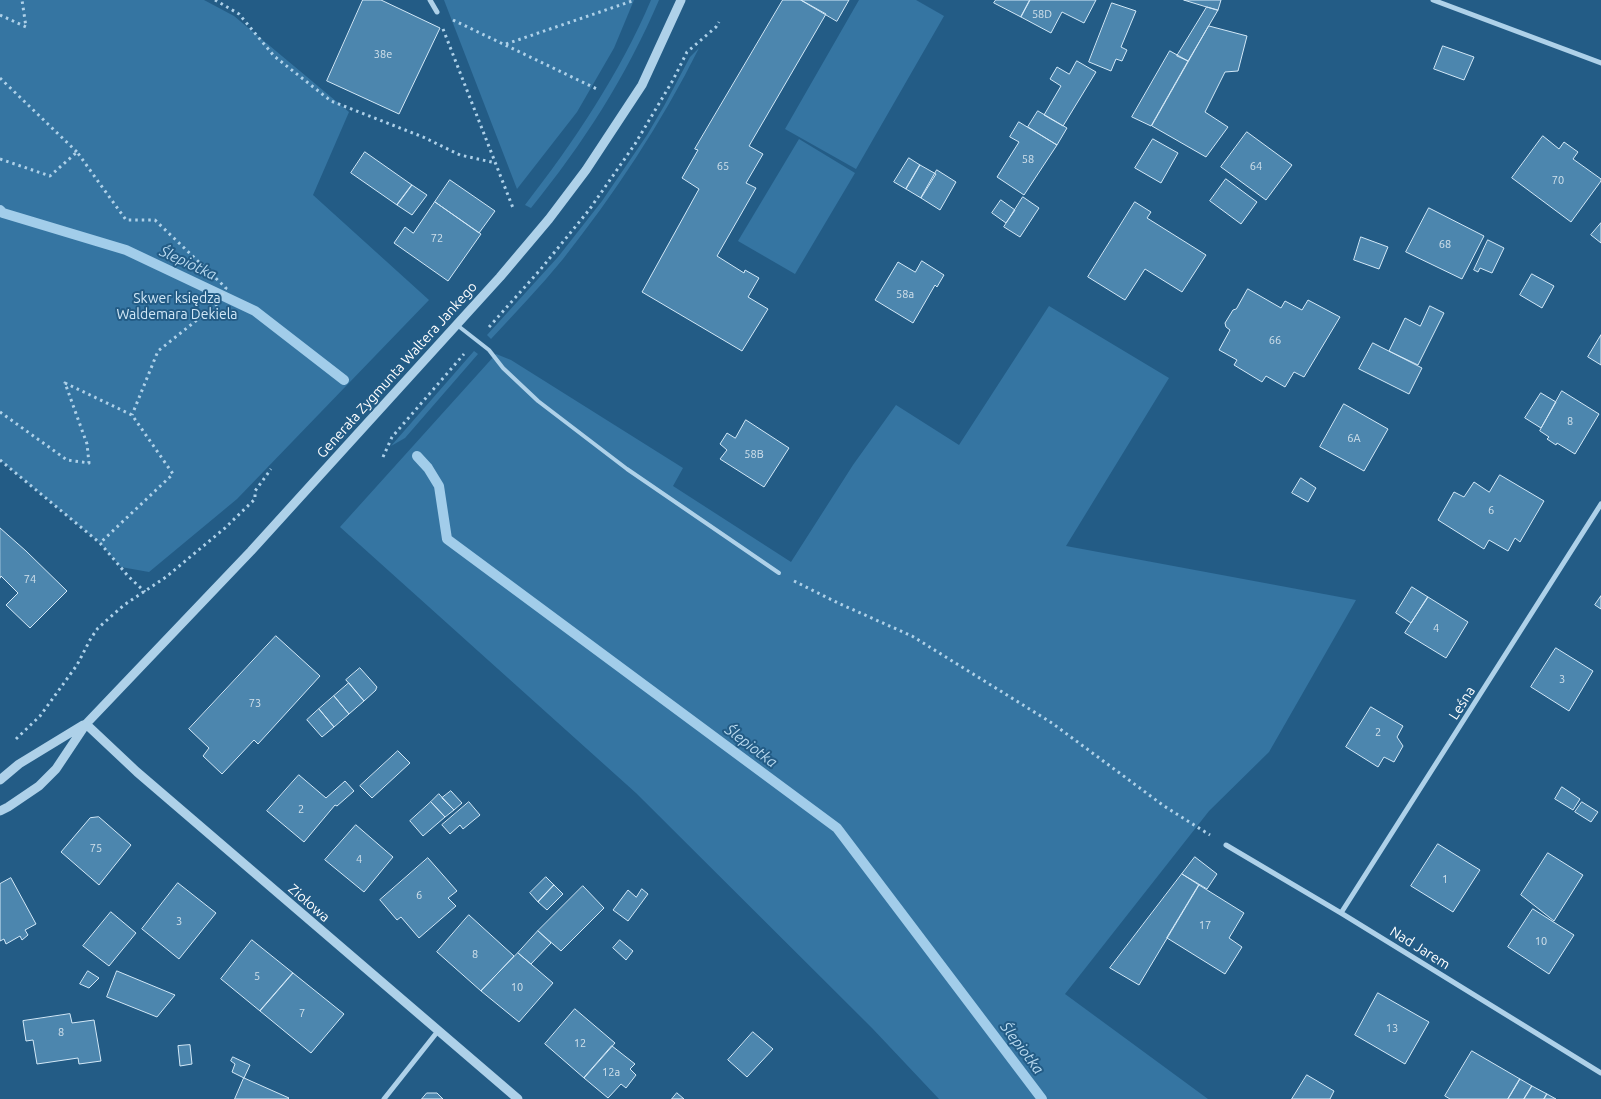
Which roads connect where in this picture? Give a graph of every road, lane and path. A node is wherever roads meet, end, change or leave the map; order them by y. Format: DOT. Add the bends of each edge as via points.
graph roads {
  1 [pos="22,0"];
  2 [pos="215,0"];
  3 [pos="430,0"];
  4 [pos="635,0"];
  5 [pos="681,0"];
  6 [pos="1433,0"];
  7 [pos="437,12"];
  8 [pos="0,14"];
  9 [pos="506,45"];
  10 [pos="1601,62"];
  11 [pos="0,78"];
  12 [pos="599,90"];
  13 [pos="77,152"];
  14 [pos="0,159"];
  15 [pos="496,163"];
  16 [pos="513,208"];
  17 [pos="456,325"];
  18 [pos="0,412"];
  19 [pos="132,415"];
  20 [pos="0,460"];
  21 [pos="271,469"];
  22 [pos="1601,504"];
  23 [pos="100,544"];
  24 [pos="779,573"];
  25 [pos="145,592"];
  26 [pos="86,724"];
  27 [pos="11,743"];
  28 [pos="0,780"];
  29 [pos="0,811"];
  30 [pos="1226,845"];
  31 [pos="1341,913"];
  32 [pos="438,1031"];
  33 [pos="1601,1073"];
  34 [pos="384,1099"];
  35 [pos="518,1099"];
  1 -- 8 [label="path" via="26,27"];
  2 -- 15 [label="path" via="239,14 274,56 331,101 460,155"];
  3 -- 7 [label="street"];
  4 -- 9 [label="path"];
  5 -- 17 [label="street, Generała Zygmunta Waltera Jankego" via="642,85 586,170 549,219"];
  6 -- 10 [label="street"];
  7 -- 9 [label="path"];
  7 -- 15 [label="path"];
  9 -- 12 [label="path"];
  11 -- 13 [label="path"];
  13 -- 14 [label="path" via="50,176"];
  13 -- 19 [label="path" via="126,220 154,220 226,288 217,304 158,351"];
  15 -- 16 [label="path"];
  17 -- 24 [label="lane" via="489,350 502,368 545,406 627,469"];
  17 -- 26 [label="street, Generała Zygmunta Waltera Jankego" via="250,551"];
  18 -- 19 [label="path" via="67,460 89,463 87,444 65,383"];
  19 -- 23 [label="path" via="172,474"];
  20 -- 23 [label="path"];
  21 -- 25 [label="path" via="255,491 255,499 225,528"];
  22 -- 31 [label="street, Leśna"];
  23 -- 25 [label="path"];
  24 -- 30 [label="path" via="912,636 1052,723 1164,806"];
  25 -- 27 [label="path" via="98,628 77,665 40,716"];
  26 -- 28 [label="street, Generała Zygmunta Waltera Jankego" via="19,764"];
  26 -- 29 [label="street, Generała Zygmunta Waltera Jankego" via="56,769 38,786"];
  26 -- 32 [label="street, Ziołowa" via="144,778"];
  30 -- 31 [label="street, Nad Jarem"];
  31 -- 33 [label="street, Nad Jarem"];
  32 -- 34 [label="street"];
  32 -- 35 [label="street, Ziołowa"];
}
